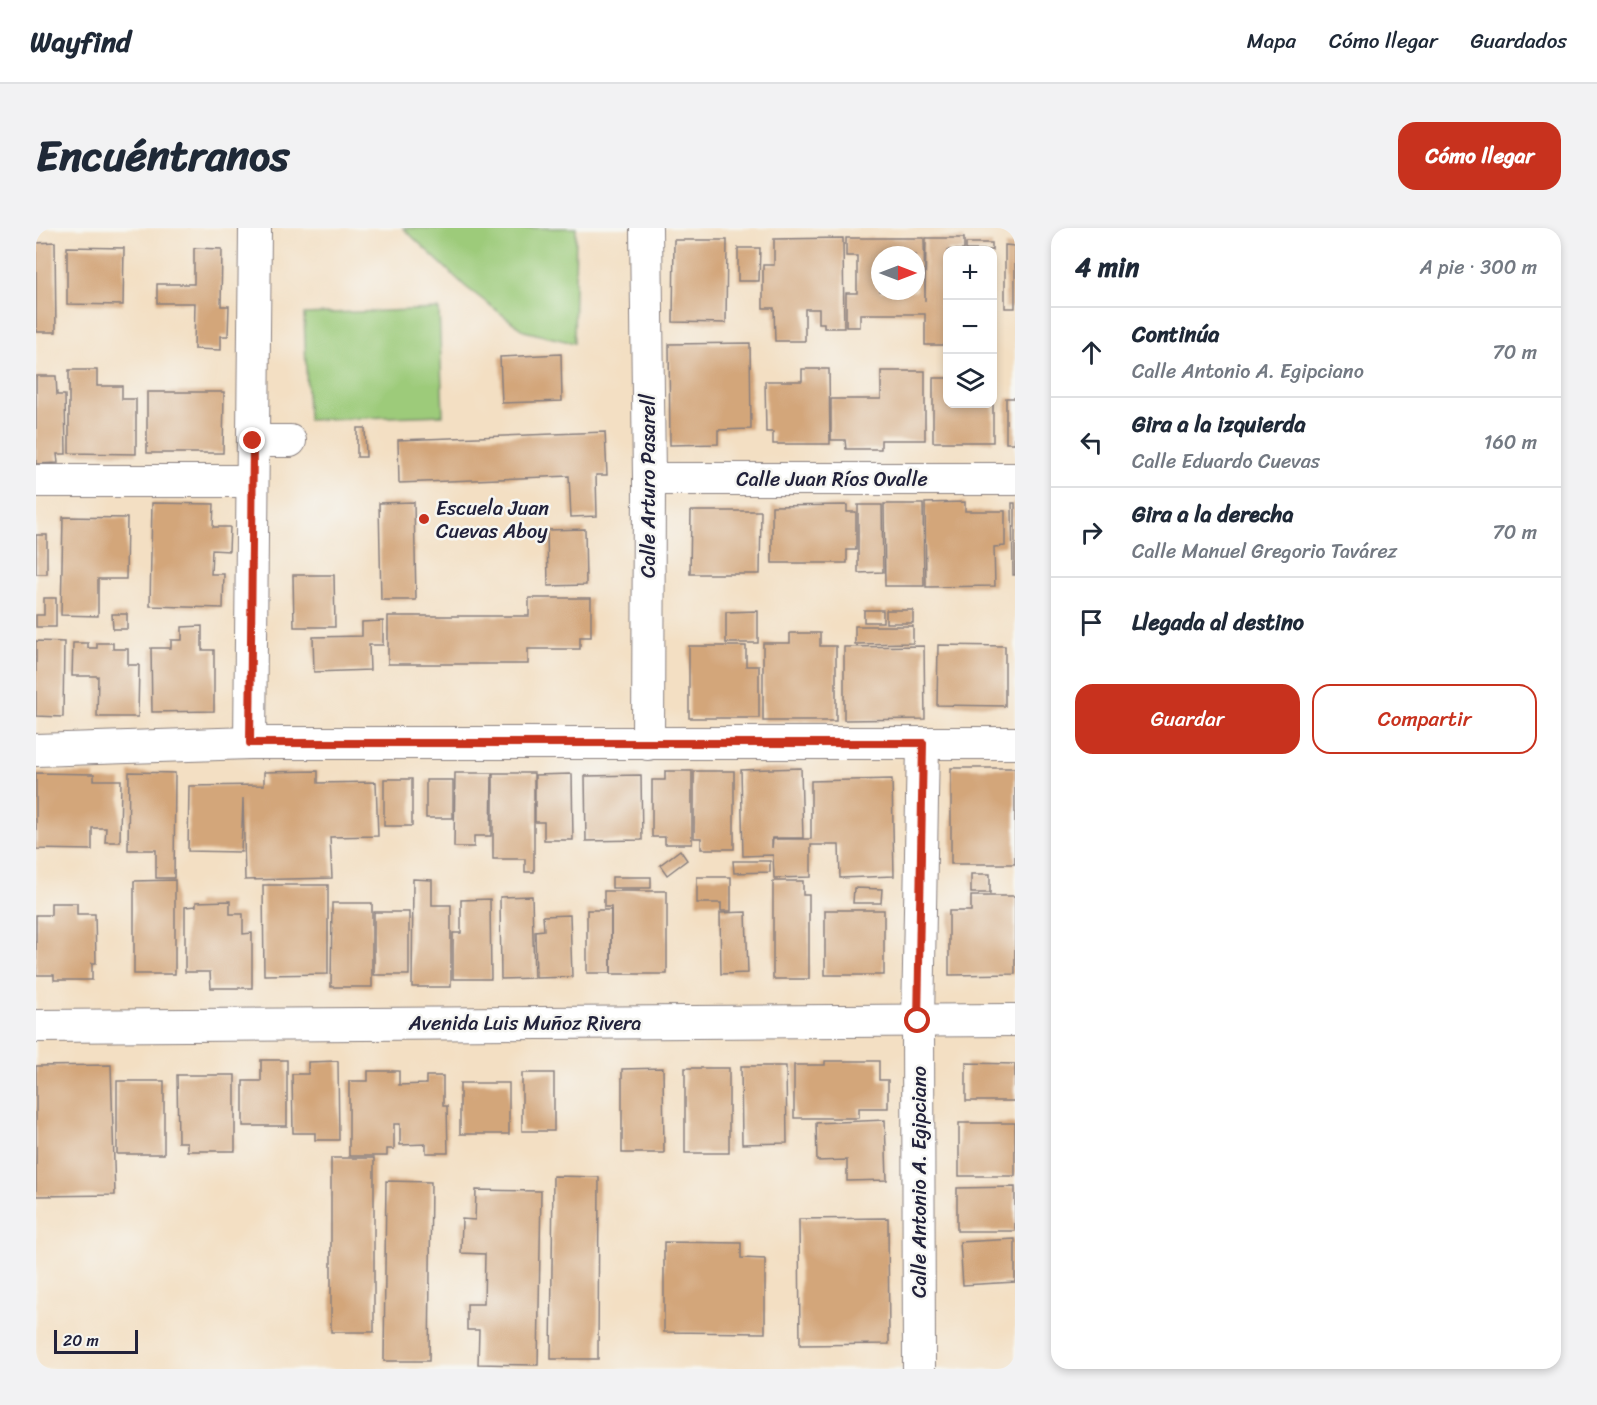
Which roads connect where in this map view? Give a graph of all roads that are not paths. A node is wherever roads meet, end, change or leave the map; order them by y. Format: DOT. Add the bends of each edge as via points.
graph roads {
  1 [pos="255,228"];
  2 [pos="646,228"];
  3 [pos="253,441"];
  4 [pos="290,441"];
  5 [pos="649,479"];
  6 [pos="1015,479"];
  7 [pos="36,481"];
  8 [pos="252,481"];
  9 [pos="250,743"];
  10 [pos="923,743"];
  11 [pos="1015,743"];
  12 [pos="648,744"];
  13 [pos="36,750"];
  14 [pos="1015,1020"];
  15 [pos="918,1021"];
  16 [pos="36,1026"];
  17 [pos="919,1369"];
  1 -- 3 [label="street"];
  2 -- 5 [label="street, Calle Arturo Pasarell"];
  3 -- 4 [label="street"];
  3 -- 8 [label="street"];
  5 -- 6 [label="street, Calle Juan Ríos Ovalle"];
  5 -- 12 [label="street, Calle Arturo Pasarell"];
  7 -- 8 [label="street"];
  8 -- 9 [label="street"];
  9 -- 12 [label="street"];
  9 -- 13 [label="street"];
  10 -- 11 [label="street"];
  10 -- 12 [label="street"];
  10 -- 15 [label="street, Calle Antonio A. Egipciano"];
  14 -- 15 [label="street, Avenida Luis Muñoz Rivera"];
  15 -- 16 [label="street, Avenida Luis Muñoz Rivera"];
  15 -- 17 [label="street, Calle Antonio A. Egipciano"];
}
